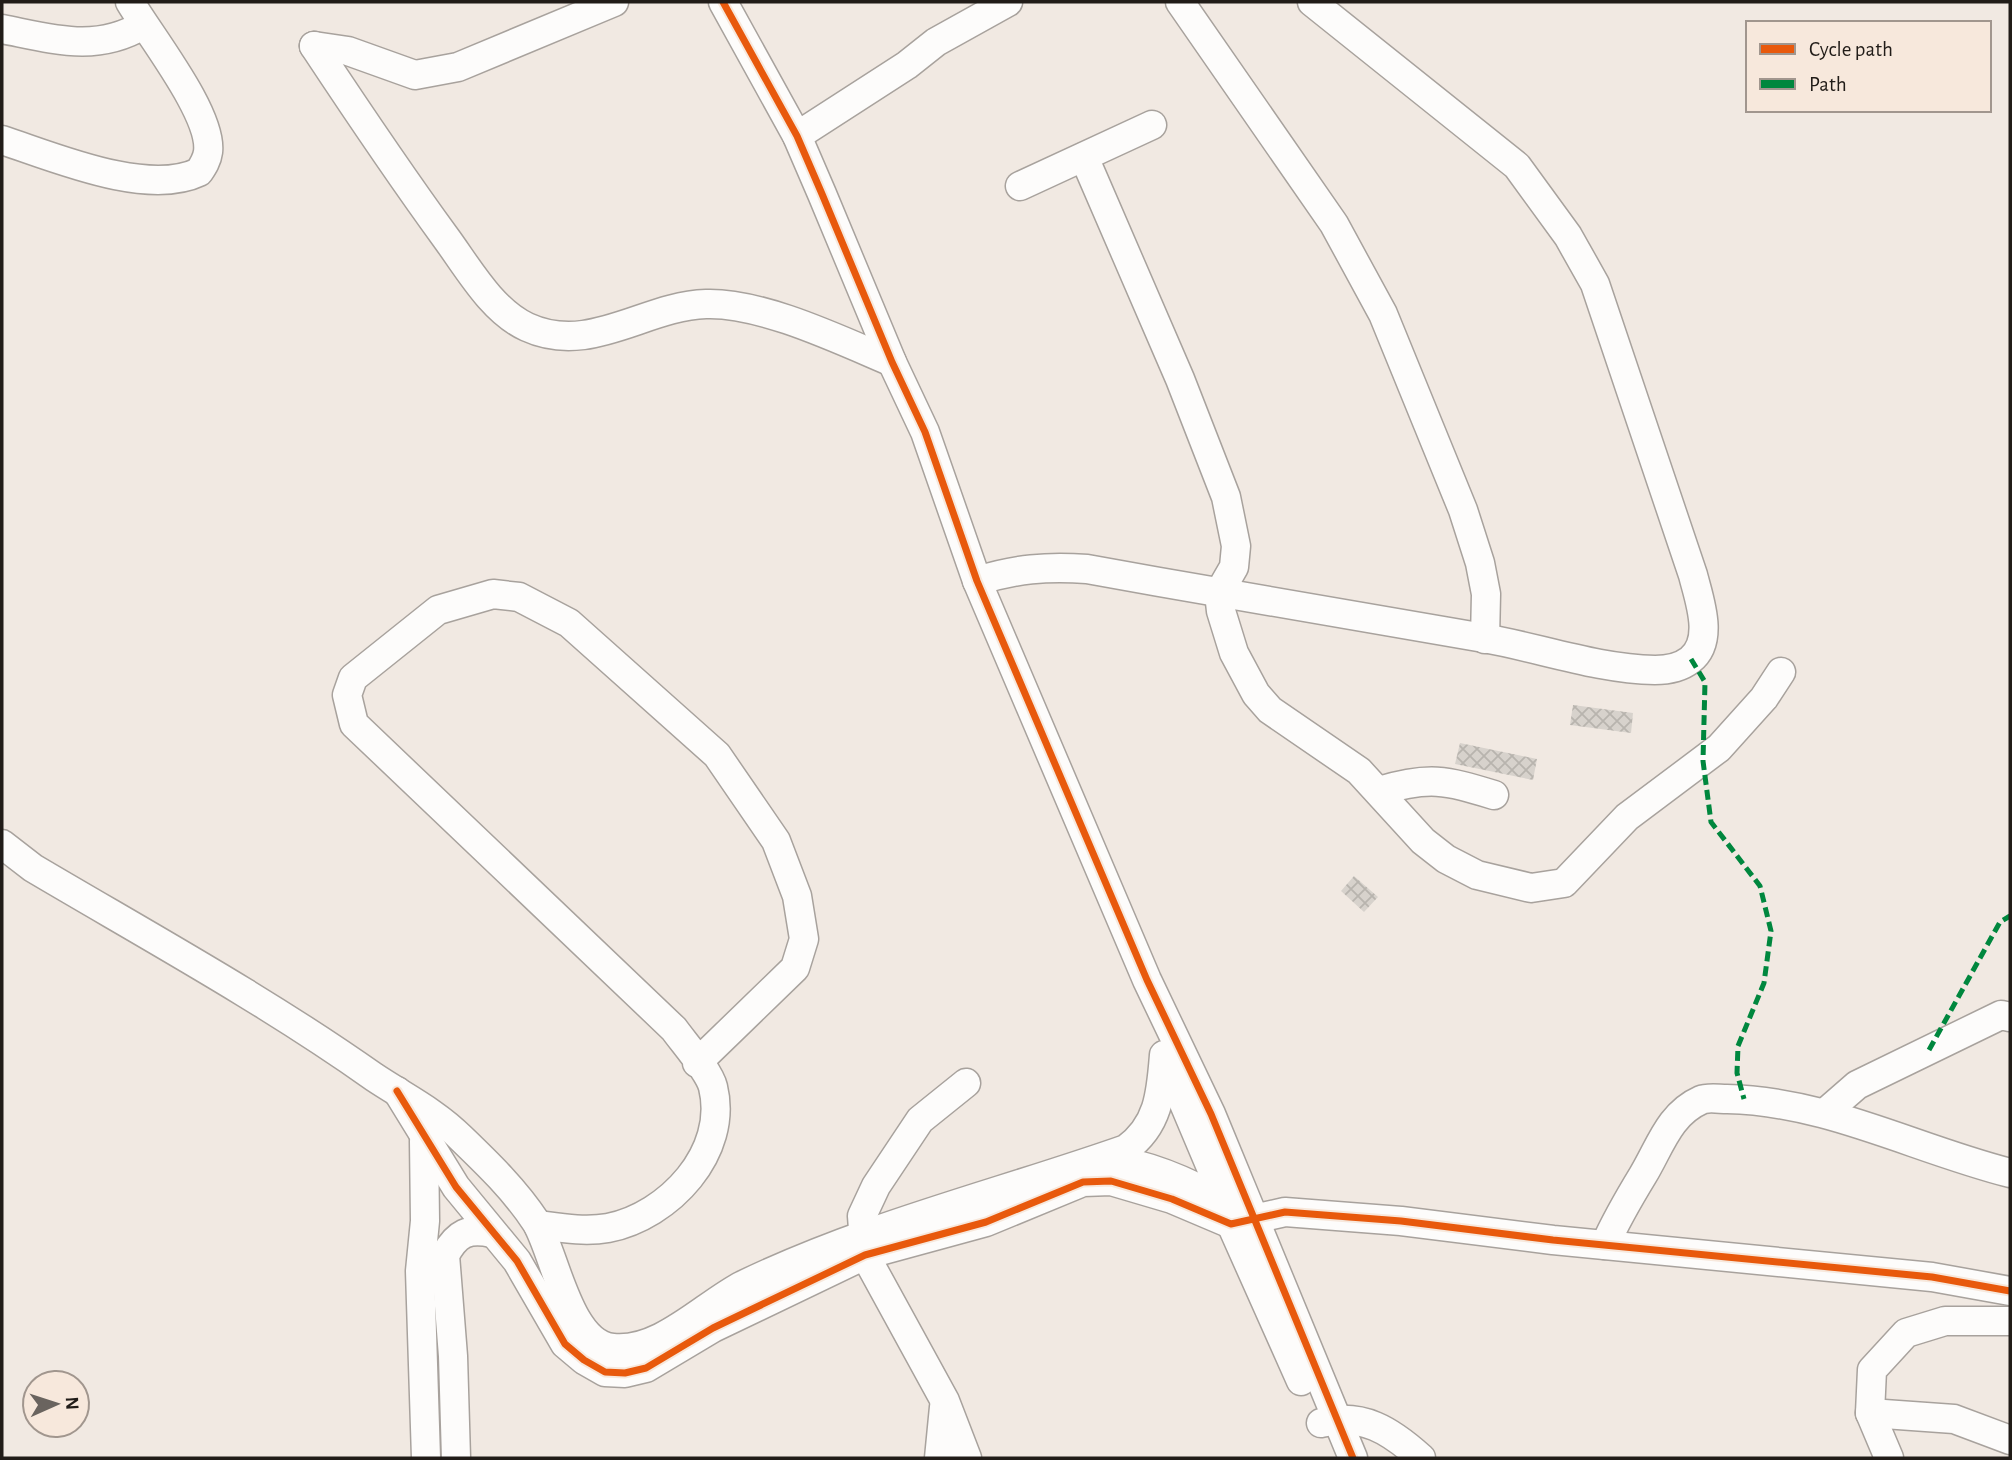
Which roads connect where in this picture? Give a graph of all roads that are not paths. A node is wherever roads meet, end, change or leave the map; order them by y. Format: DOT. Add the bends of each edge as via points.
graph roads {
  1 [pos="614,2"];
  2 [pos="723,2"];
  3 [pos="1008,2"];
  4 [pos="1180,2"];
  5 [pos="1312,2"];
  6 [pos="137,13"];
  7 [pos="2,29"];
  8 [pos="1153,125"];
  9 [pos="797,136"];
  10 [pos="2,140"];
  11 [pos="1084,157"];
  12 [pos="1020,186"];
  13 [pos="892,362"];
  14 [pos="977,581"];
  15 [pos="1219,593"];
  16 [pos="1485,639"];
  17 [pos="1780,672"];
  18 [pos="1379,791"];
  19 [pos="1494,795"];
  20 [pos="2,844"];
  21 [pos="1147,980"];
  22 [pos="2010,1017"];
  23 [pos="1164,1055"];
  24 [pos="697,1063"];
  25 [pos="966,1083"];
  26 [pos="397,1091"];
  27 [pos="1826,1112"];
  28 [pos="424,1139"];
  29 [pos="1099,1158"];
  30 [pos="2010,1173"];
  31 [pos="1237,1216"];
  32 [pos="538,1225"];
  33 [pos="492,1233"];
  34 [pos="1605,1245"];
  35 [pos="865,1246"];
  36 [pos="2010,1291"];
  37 [pos="2010,1321"];
  38 [pos="944,1401"];
  39 [pos="1870,1413"];
  40 [pos="1327,1421"];
  41 [pos="2010,1440"];
  42 [pos="2010,1453"];
  43 [pos="426,1458"];
  44 [pos="456,1458"];
  45 [pos="939,1458"];
  46 [pos="967,1458"];
  47 [pos="1333,1458"];
  48 [pos="1353,1458"];
  49 [pos="1421,1458"];
  50 [pos="1889,1458"];
  51 [pos="2007,1458"];
  1 -- 13 [label="street" via="434,74 415,75 348,51 314,46 384,154 484,290 526,327 575,337 686,306 726,305 768,314"];
  2 -- 9 [label="street"];
  3 -- 9 [label="street" via="936,41"];
  4 -- 16 [label="street" via="1334,224 1383,314 1480,563 1486,594"];
  5 -- 16 [label="street" via="1517,166 1568,236 1595,284 1703,616 1701,646 1691,659 1658,670"];
  6 -- 7 [label="street" via="109,41 82,43"];
  6 -- 10 [label="street" via="190,96 207,136 206,161 198,172 170,181 118,174"];
  8 -- 11 [label="street"];
  9 -- 13 [label="street"];
  11 -- 12 [label="street"];
  11 -- 15 [label="street" via="1226,497 1236,546 1234,567"];
  13 -- 14 [label="street" via="925,432"];
  14 -- 15 [label="street" via="1045,566"];
  14 -- 21 [label="street"];
  15 -- 16 [label="street"];
  15 -- 18 [label="street" via="1234,653 1256,694 1278,716 1359,771"];
  17 -- 18 [label="street" via="1764,698 1719,748 1628,817 1564,883 1531,888 1477,875 1423,841"];
  18 -- 19 [label="street" via="1413,781 1447,781"];
  20 -- 26 [label="street" via="33,868 305,1030"];
  21 -- 23 [label="street"];
  21 -- 31 [label="street" via="1185,1057"];
  22 -- 27 [label="street" via="2001,1015 1857,1084"];
  23 -- 29 [label="street" via="1161,1090 1148,1129 1125,1149"];
  23 -- 31 [label="street"];
  24 -- 24 [label="street" via="794,968 804,939 797,896 776,841 717,755 569,623 519,597 493,594 438,610 353,678 347,695 354,724 674,1029"];
  24 -- 32 [label="street" via="713,1086 711,1140 700,1168 670,1196 609,1228"];
  25 -- 35 [label="street" via="920,1120 883,1175 862,1216"];
  26 -- 28 [label="street"];
  26 -- 32 [label="street" via="447,1124 509,1186"];
  27 -- 30 [label="street" via="1955,1159"];
  27 -- 34 [label="street" via="1754,1100 1703,1099 1664,1132"];
  28 -- 33 [label="street"];
  28 -- 43 [label="street" via="426,1193 420,1271"];
  29 -- 31 [label="street" via="1159,1170"];
  29 -- 35 [label="street" via="1006,1186"];
  31 -- 34 [label="street" via="1299,1213"];
  31 -- 35 [label="street" via="1111,1181 1083,1182 986,1222"];
  31 -- 40 [label="street"];
  32 -- 35 [label="street" via="565,1297 583,1327 607,1348 622,1349 654,1339 740,1287"];
  33 -- 35 [label="street" via="517,1261 565,1343 605,1372 625,1373 646,1368"];
  33 -- 44 [label="street" via="475,1229 462,1233 445,1255"];
  34 -- 36 [label="street" via="1932,1277"];
  35 -- 38 [label="street"];
  37 -- 39 [label="street" via="1945,1321 1906,1333 1872,1370"];
  38 -- 45 [label="street"];
  38 -- 46 [label="street"];
  39 -- 41 [label="street" via="1954,1419"];
  39 -- 50 [label="street"];
  40 -- 47 [label="street"];
  40 -- 48 [label="street"];
  40 -- 49 [label="street" via="1349,1418 1372,1425"];
  42 -- 51 [label="street"];
}
